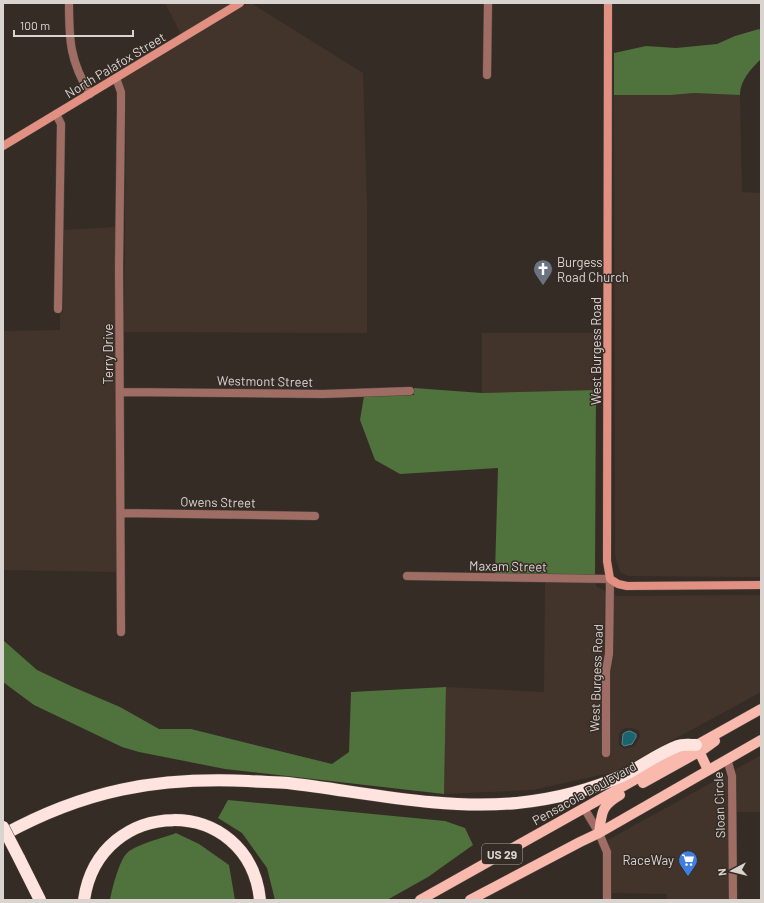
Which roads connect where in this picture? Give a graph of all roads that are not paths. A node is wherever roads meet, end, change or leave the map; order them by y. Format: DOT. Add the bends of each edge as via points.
graph roads {
  1 [pos="69,3"];
  2 [pos="240,3"];
  3 [pos="488,3"];
  4 [pos="608,3"];
  5 [pos="487,75"];
  6 [pos="116,78"];
  7 [pos="90,94"];
  8 [pos="56,114"];
  9 [pos="3,146"];
  10 [pos="58,309"];
  11 [pos="410,391"];
  12 [pos="120,392"];
  13 [pos="121,513"];
  14 [pos="315,516"];
  15 [pos="407,576"];
  16 [pos="610,579"];
  17 [pos="761,585"];
  18 [pos="121,632"];
  19 [pos="760,710"];
  20 [pos="761,740"];
  21 [pos="698,748"];
  22 [pos="606,753"];
  23 [pos="727,759"];
  24 [pos="708,770"];
  25 [pos="584,808"];
  26 [pos="3,826"];
  27 [pos="599,833"];
  28 [pos="3,835"];
  29 [pos="40,900"];
  30 [pos="84,900"];
  31 [pos="260,900"];
  32 [pos="420,900"];
  33 [pos="470,900"];
  34 [pos="607,900"];
  35 [pos="733,900"];
  1 -- 7 [label="street" via="70,48 74,63"];
  2 -- 6 [label="main road, North Palafox Street"];
  3 -- 5 [label="street"];
  4 -- 16 [label="main road, West Burgess Road"];
  6 -- 7 [label="main road, North Palafox Street"];
  6 -- 12 [label="street, Terry Drive" via="121,92"];
  7 -- 8 [label="main road, North Palafox Street"];
  8 -- 9 [label="main road, North Palafox Street"];
  8 -- 10 [label="street" via="61,124"];
  11 -- 12 [label="street, Westmont Street" via="323,394"];
  12 -- 13 [label="street, Terry Drive"];
  13 -- 14 [label="street, Owens Street"];
  13 -- 18 [label="street, Terry Drive"];
  15 -- 16 [label="street, Maxam Street"];
  16 -- 17 [label="main road" via="627,586"];
  16 -- 22 [label="street, West Burgess Road"];
  19 -- 21 [label="main road, Pensacola Boulevard / US 29"];
  20 -- 23 [label="main road, US 29"];
  21 -- 24 [label="main road"];
  21 -- 25 [label="main road, Pensacola Boulevard / US 29"];
  21 -- 27 [label="main road" via="609,802 602,811"];
  21 -- 28 [label="highway" via="679,746 593,788 530,801 485,804 429,802 286,783 177,781 129,788 82,800 40,816"];
  23 -- 24 [label="main road, US 29"];
  23 -- 35 [label="street, Sloan Circle" via="732,776"];
  24 -- 27 [label="main road, US 29"];
  25 -- 27 [label="street"];
  25 -- 32 [label="main road, Pensacola Boulevard / US 29"];
  26 -- 29 [label="highway, bridge"];
  27 -- 33 [label="main road, US 29"];
  27 -- 34 [label="street" via="607,858"];
  30 -- 31 [label="highway" via="88,884 108,848 138,826 162,820 192,821 204,825 235,845 251,868"];
}
